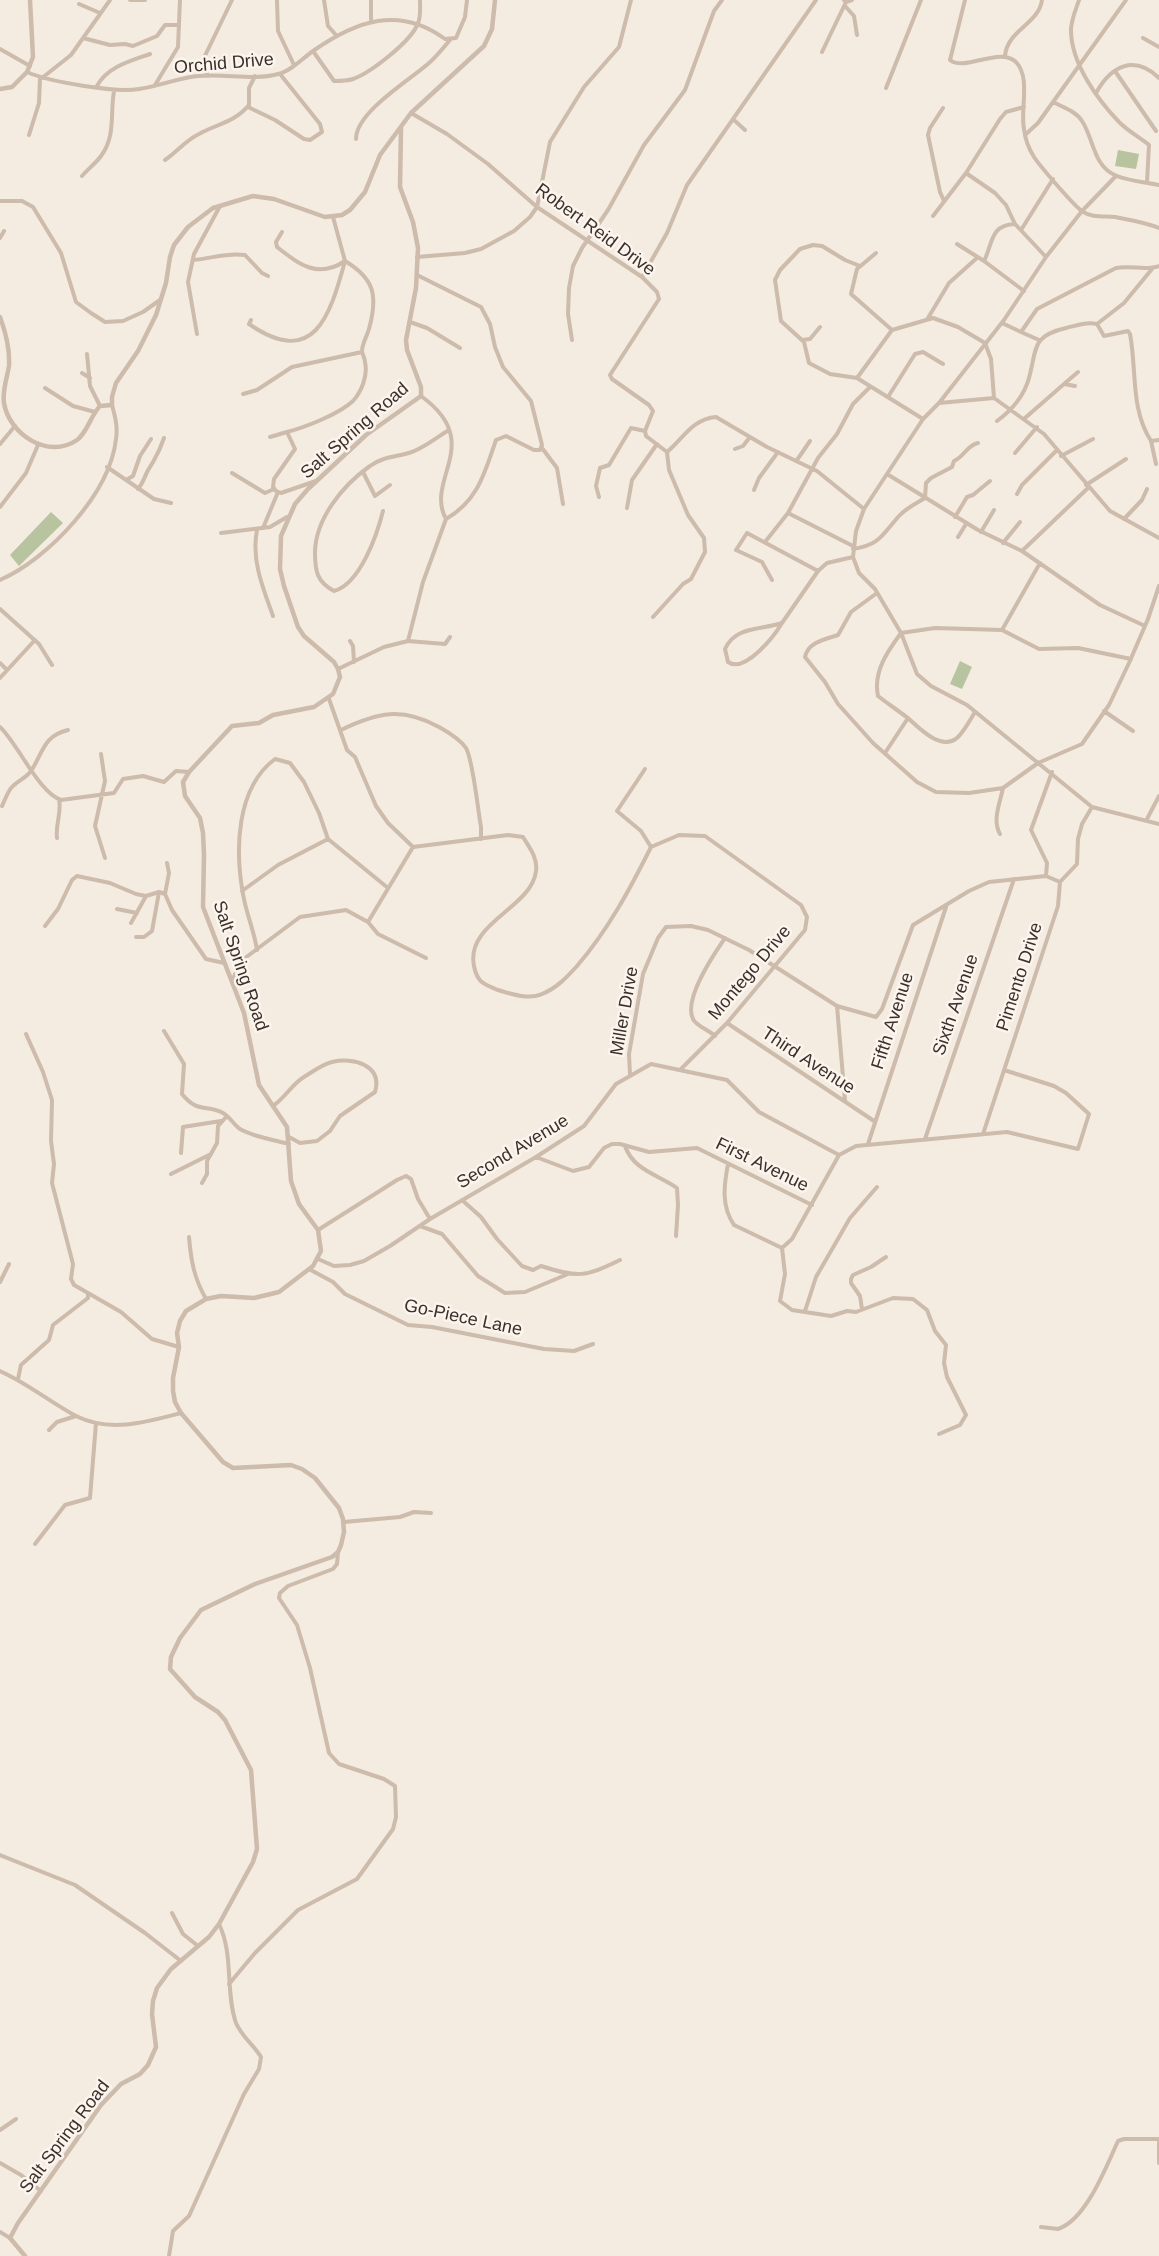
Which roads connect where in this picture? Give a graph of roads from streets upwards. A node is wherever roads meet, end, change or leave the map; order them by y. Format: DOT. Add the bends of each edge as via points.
graph roads {
  1 [pos="30,0"];
  2 [pos="110,0"];
  3 [pos="130,0"];
  4 [pos="145,0"];
  5 [pos="180,0"];
  6 [pos="232,0"];
  7 [pos="277,0"];
  8 [pos="324,0"];
  9 [pos="371,0"];
  10 [pos="420,0"];
  11 [pos="467,0"];
  12 [pos="494,0"];
  13 [pos="631,0"];
  14 [pos="722,0"];
  15 [pos="816,0"];
  16 [pos="852,0"];
  17 [pos="921,0"];
  18 [pos="965,0"];
  19 [pos="1042,0"];
  20 [pos="1079,0"];
  21 [pos="1126,0"];
  22 [pos="845,1"];
  23 [pos="79,4"];
  24 [pos="846,7"];
  25 [pos="100,13"];
  26 [pos="371,20"];
  27 [pos="418,23"];
  28 [pos="179,25"];
  29 [pos="336,35"];
  30 [pos="858,35"];
  31 [pos="83,38"];
  32 [pos="1142,38"];
  33 [pos="450,40"];
  34 [pos="1159,47"];
  35 [pos="0,49"];
  36 [pos="314,51"];
  37 [pos="822,52"];
  38 [pos="150,54"];
  39 [pos="1005,56"];
  40 [pos="294,65"];
  41 [pos="1080,65"];
  42 [pos="30,66"];
  43 [pos="1115,71"];
  44 [pos="27,72"];
  45 [pos="280,74"];
  46 [pos="208,76"];
  47 [pos="255,76"];
  48 [pos="41,78"];
  49 [pos="1159,78"];
  50 [pos="155,85"];
  51 [pos="97,86"];
  52 [pos="886,88"];
  53 [pos="0,89"];
  54 [pos="114,91"];
  55 [pos="1096,94"];
  56 [pos="1053,102"];
  57 [pos="248,107"];
  58 [pos="1024,107"];
  59 [pos="943,108"];
  60 [pos="411,113"];
  61 [pos="734,120"];
  62 [pos="401,128"];
  63 [pos="745,130"];
  64 [pos="1156,131"];
  65 [pos="29,135"];
  66 [pos="1025,135"];
  67 [pos="356,139"];
  68 [pos="165,160"];
  69 [pos="966,172"];
  70 [pos="82,176"];
  71 [pos="1116,176"];
  72 [pos="1053,179"];
  73 [pos="1147,182"];
  74 [pos="1159,185"];
  75 [pos="0,201"];
  76 [pos="944,201"];
  77 [pos="220,205"];
  78 [pos="537,206"];
  79 [pos="1082,212"];
  80 [pos="933,216"];
  81 [pos="334,217"];
  82 [pos="1015,224"];
  83 [pos="1159,228"];
  84 [pos="1022,230"];
  85 [pos="4,231"];
  86 [pos="282,232"];
  87 [pos="0,238"];
  88 [pos="588,241"];
  89 [pos="957,244"];
  90 [pos="876,253"];
  91 [pos="417,257"];
  92 [pos="978,257"];
  93 [pos="1046,257"];
  94 [pos="193,260"];
  95 [pos="345,261"];
  96 [pos="984,261"];
  97 [pos="860,266"];
  98 [pos="1159,266"];
  99 [pos="1152,269"];
  100 [pos="417,275"];
  101 [pos="268,276"];
  102 [pos="642,277"];
  103 [pos="1024,290"];
  104 [pos="160,300"];
  105 [pos="0,317"];
  106 [pos="928,318"];
  107 [pos="252,320"];
  108 [pos="410,322"];
  109 [pos="1002,323"];
  110 [pos="1097,324"];
  111 [pos="820,327"];
  112 [pos="892,330"];
  113 [pos="1021,332"];
  114 [pos="197,334"];
  115 [pos="572,340"];
  116 [pos="802,340"];
  117 [pos="1039,340"];
  118 [pos="985,343"];
  119 [pos="460,348"];
  120 [pos="362,352"];
  121 [pos="87,354"];
  122 [pos="943,364"];
  123 [pos="1078,372"];
  124 [pos="82,373"];
  125 [pos="90,378"];
  126 [pos="856,378"];
  127 [pos="1064,384"];
  128 [pos="870,386"];
  129 [pos="1075,386"];
  130 [pos="45,388"];
  131 [pos="244,394"];
  132 [pos="421,396"];
  133 [pos="888,397"];
  134 [pos="994,398"];
  135 [pos="2,401"];
  136 [pos="939,403"];
  137 [pos="112,405"];
  138 [pos="100,406"];
  139 [pos="1011,411"];
  140 [pos="95,412"];
  141 [pos="1025,418"];
  142 [pos="924,419"];
  143 [pos="997,421"];
  144 [pos="15,426"];
  145 [pos="1036,427"];
  146 [pos="449,430"];
  147 [pos="645,431"];
  148 [pos="287,432"];
  149 [pos="270,437"];
  150 [pos="750,437"];
  151 [pos="164,438"];
  152 [pos="151,439"];
  153 [pos="1093,439"];
  154 [pos="1159,440"];
  155 [pos="1151,441"];
  156 [pos="810,442"];
  157 [pos="978,443"];
  158 [pos="0,444"];
  159 [pos="656,444"];
  160 [pos="38,445"];
  161 [pos="542,448"];
  162 [pos="735,449"];
  163 [pos="1057,450"];
  164 [pos="667,452"];
  165 [pos="778,452"];
  166 [pos="1015,453"];
  167 [pos="1061,456"];
  168 [pos="1126,459"];
  169 [pos="797,460"];
  170 [pos="1156,464"];
  171 [pos="107,467"];
  172 [pos="813,468"];
  173 [pos="232,472"];
  174 [pos="364,472"];
  175 [pos="887,474"];
  176 [pos="126,480"];
  177 [pos="316,481"];
  178 [pos="990,482"];
  179 [pos="390,485"];
  180 [pos="1087,487"];
  181 [pos="138,489"];
  182 [pos="1147,489"];
  183 [pos="276,490"];
  184 [pos="754,490"];
  185 [pos="1017,494"];
  186 [pos="599,497"];
  187 [pos="925,498"];
  188 [pos="171,503"];
  189 [pos="563,504"];
  190 [pos="0,507"];
  191 [pos="627,508"];
  192 [pos="864,509"];
  193 [pos="994,510"];
  194 [pos="383,511"];
  195 [pos="788,513"];
  196 [pos="287,517"];
  197 [pos="955,517"];
  198 [pos="446,519"];
  199 [pos="1124,519"];
  200 [pos="1020,522"];
  201 [pos="966,524"];
  202 [pos="263,528"];
  203 [pos="257,530"];
  204 [pos="981,532"];
  205 [pos="221,533"];
  206 [pos="958,538"];
  207 [pos="1159,538"];
  208 [pos="766,542"];
  209 [pos="1003,543"];
  210 [pos="853,547"];
  211 [pos="1022,551"];
  212 [pos="853,557"];
  213 [pos="1040,563"];
  214 [pos="818,571"];
  215 [pos="0,580"];
  216 [pos="772,580"];
  217 [pos="1159,586"];
  218 [pos="877,593"];
  219 [pos="0,609"];
  220 [pos="273,616"];
  221 [pos="653,616"];
  222 [pos="782,623"];
  223 [pos="1145,626"];
  224 [pos="1002,630"];
  225 [pos="902,633"];
  226 [pos="450,637"];
  227 [pos="35,640"];
  228 [pos="350,641"];
  229 [pos="408,641"];
  230 [pos="1131,658"];
  231 [pos="354,662"];
  232 [pos="0,663"];
  233 [pos="52,665"];
  234 [pos="338,669"];
  235 [pos="7,670"];
  236 [pos="0,678"];
  237 [pos="329,699"];
  238 [pos="1104,711"];
  239 [pos="975,712"];
  240 [pos="908,718"];
  241 [pos="0,727"];
  242 [pos="68,730"];
  243 [pos="341,730"];
  244 [pos="1133,732"];
  245 [pos="884,753"];
  246 [pos="101,754"];
  247 [pos="1038,763"];
  248 [pos="645,769"];
  249 [pos="32,770"];
  250 [pos="189,772"];
  251 [pos="1052,772"];
  252 [pos="1003,788"];
  253 [pos="103,796"];
  254 [pos="1159,796"];
  255 [pos="59,799"];
  256 [pos="2,806"];
  257 [pos="1092,806"];
  258 [pos="1148,819"];
  259 [pos="1159,824"];
  260 [pos="1000,834"];
  261 [pos="57,838"];
  262 [pos="328,839"];
  263 [pos="481,839"];
  264 [pos="414,847"];
  265 [pos="651,847"];
  266 [pos="104,858"];
  267 [pos="167,863"];
  268 [pos="1046,876"];
  269 [pos="1014,879"];
  270 [pos="1060,882"];
  271 [pos="388,888"];
  272 [pos="242,891"];
  273 [pos="159,892"];
  274 [pos="165,894"];
  275 [pos="146,896"];
  276 [pos="946,906"];
  277 [pos="117,909"];
  278 [pos="137,913"];
  279 [pos="368,922"];
  280 [pos="131,923"];
  281 [pos="45,926"];
  282 [pos="136,937"];
  283 [pos="725,938"];
  284 [pos="257,950"];
  285 [pos="426,958"];
  286 [pos="224,963"];
  287 [pos="776,966"];
  288 [pos="232,981"];
  289 [pos="837,1006"];
  290 [pos="727,1023"];
  291 [pos="164,1031"];
  292 [pos="26,1034"];
  293 [pos="715,1036"];
  294 [pos="681,1069"];
  295 [pos="1004,1070"];
  296 [pos="630,1076"];
  297 [pos="845,1101"];
  298 [pos="273,1106"];
  299 [pos="227,1116"];
  300 [pos="221,1121"];
  301 [pos="874,1121"];
  302 [pos="983,1134"];
  303 [pos="289,1138"];
  304 [pos="925,1139"];
  305 [pos="289,1144"];
  306 [pos="868,1144"];
  307 [pos="625,1146"];
  308 [pos="181,1153"];
  309 [pos="211,1154"];
  310 [pos="839,1155"];
  311 [pos="536,1157"];
  312 [pos="728,1164"];
  313 [pos="171,1174"];
  314 [pos="202,1183"];
  315 [pos="877,1187"];
  316 [pos="462,1200"];
  317 [pos="812,1205"];
  318 [pos="430,1219"];
  319 [pos="420,1226"];
  320 [pos="318,1230"];
  321 [pos="189,1236"];
  322 [pos="676,1236"];
  323 [pos="782,1248"];
  324 [pos="886,1257"];
  325 [pos="318,1259"];
  326 [pos="620,1260"];
  327 [pos="9,1264"];
  328 [pos="309,1269"];
  329 [pos="568,1274"];
  330 [pos="0,1282"];
  331 [pos="88,1293"];
  332 [pos="206,1299"];
  333 [pos="862,1309"];
  334 [pos="805,1311"];
  335 [pos="593,1344"];
  336 [pos="179,1347"];
  337 [pos="0,1371"];
  338 [pos="18,1379"];
  339 [pos="181,1413"];
  340 [pos="76,1416"];
  341 [pos="96,1423"];
  342 [pos="49,1430"];
  343 [pos="938,1434"];
  344 [pos="431,1513"];
  345 [pos="344,1522"];
  346 [pos="35,1544"];
  347 [pos="338,1552"];
  348 [pos="0,1855"];
  349 [pos="172,1913"];
  350 [pos="219,1924"];
  351 [pos="198,1946"];
  352 [pos="181,1960"];
  353 [pos="229,1984"];
  354 [pos="16,2119"];
  355 [pos="0,2130"];
  356 [pos="1159,2139"];
  357 [pos="0,2163"];
  358 [pos="1159,2163"];
  359 [pos="41,2191"];
  360 [pos="1040,2227"];
  361 [pos="0,2232"];
  362 [pos="10,2238"];
  363 [pos="25,2256"];
  364 [pos="169,2256"];
  1 -- 42 [label="street" via="33,58"];
  2 -- 25 [label="street"];
  3 -- 4 [label="street"];
  5 -- 28 [label="street"];
  6 -- 46 [label="street" via="201,64"];
  7 -- 40 [label="street" via="278,31"];
  8 -- 29 [label="street" via="328,26"];
  9 -- 26 [label="street"];
  10 -- 27 [label="street"];
  11 -- 33 [label="street" via="462,27 456,38"];
  12 -- 60 [label="street" via="492,29 484,46"];
  13 -- 78 [label="street" via="619,46 584,86 550,142"];
  14 -- 88 [label="street" via="714,11 685,90 644,145"];
  15 -- 61 [label="street"];
  16 -- 22 [label="street"];
  17 -- 52 [label="street"];
  18 -- 39 [label="street" via="950,60 961,63"];
  19 -- 39 [label="street" via="1038,13 1011,40"];
  20 -- 41 [label="street" via="1071,28 1072,46"];
  21 -- 41 [label="street"];
  22 -- 24 [label="street"];
  23 -- 25 [label="street"];
  24 -- 30 [label="street" via="854,16"];
  24 -- 37 [label="street"];
  25 -- 31 [label="street"];
  26 -- 27 [label="street, Orchid Drive"];
  26 -- 29 [label="street, Orchid Drive"];
  27 -- 33 [label="street, Orchid Drive"];
  27 -- 36 [label="street" via="412,34 382,62 352,80 334,81"];
  28 -- 31 [label="street" via="165,24 156,36 133,46"];
  28 -- 50 [label="street" via="178,47"];
  29 -- 36 [label="street, Orchid Drive"];
  31 -- 48 [label="street" via="71,55"];
  32 -- 34 [label="street"];
  33 -- 67 [label="street" via="429,62 369,111 356,133"];
  35 -- 42 [label="street"];
  36 -- 40 [label="street, Orchid Drive"];
  38 -- 51 [label="street" via="120,65 102,77"];
  39 -- 58 [label="street" via="1016,62 1022,77"];
  40 -- 45 [label="street, Orchid Drive"];
  41 -- 55 [label="street"];
  41 -- 56 [label="street"];
  42 -- 44 [label="street"];
  43 -- 49 [label="street" via="1136,64"];
  43 -- 55 [label="street" via="1100,85"];
  43 -- 64 [label="street"];
  44 -- 48 [label="street, Orchid Drive"];
  44 -- 53 [label="street" via="12,87"];
  45 -- 47 [label="street, Orchid Drive"];
  45 -- 57 [label="street" via="320,124 322,132 310,140 304,139"];
  46 -- 47 [label="street, Orchid Drive"];
  46 -- 50 [label="street, Orchid Drive"];
  47 -- 57 [label="street" via="249,88"];
  48 -- 51 [label="street, Orchid Drive"];
  48 -- 65 [label="street" via="39,103"];
  50 -- 54 [label="street, Orchid Drive"];
  51 -- 54 [label="street, Orchid Drive"];
  54 -- 70 [label="street" via="109,141 101,156"];
  55 -- 73 [label="street" via="1119,122 1149,146"];
  56 -- 66 [label="street"];
  56 -- 71 [label="street" via="1082,120 1099,162"];
  57 -- 68 [label="street" via="227,123 200,133"];
  58 -- 66 [label="street"];
  58 -- 69 [label="street" via="1006,112"];
  59 -- 76 [label="street" via="928,135"];
  60 -- 62 [label="street"];
  60 -- 78 [label="street, Robert Reid Drive" via="447,134"];
  61 -- 63 [label="street"];
  61 -- 102 [label="street" via="687,185 667,232"];
  62 -- 81 [label="street" via="380,155 357,205"];
  62 -- 91 [label="street, Salt Spring Road" via="400,187 416,234"];
  66 -- 72 [label="street" via="1034,157"];
  69 -- 76 [label="street"];
  69 -- 82 [label="street" via="995,193 1006,205"];
  71 -- 73 [label="street"];
  71 -- 79 [label="street"];
  72 -- 79 [label="street"];
  72 -- 84 [label="street"];
  73 -- 74 [label="street"];
  75 -- 104 [label="street" via="22,200 33,207 60,253 76,302 91,314 105,322 124,321"];
  76 -- 80 [label="street"];
  77 -- 81 [label="street" via="252,196 274,199 325,217"];
  77 -- 94 [label="street"];
  77 -- 104 [label="street" via="195,221 177,240"];
  78 -- 88 [label="street, Robert Reid Drive"];
  78 -- 91 [label="street" via="530,218 514,231 481,249"];
  79 -- 83 [label="street"];
  79 -- 93 [label="street"];
  81 -- 95 [label="street"];
  82 -- 84 [label="street"];
  82 -- 96 [label="street" via="1007,224 993,234"];
  84 -- 93 [label="street"];
  85 -- 87 [label="street"];
  86 -- 95 [label="street" via="276,242 277,247 310,269 328,270"];
  88 -- 102 [label="street, Robert Reid Drive"];
  88 -- 115 [label="street" via="573,266 569,288"];
  89 -- 92 [label="street"];
  90 -- 97 [label="street"];
  91 -- 100 [label="street, Salt Spring Road"];
  92 -- 96 [label="street"];
  92 -- 106 [label="street" via="949,284"];
  93 -- 103 [label="street"];
  94 -- 101 [label="street" via="221,254 245,255"];
  94 -- 114 [label="street" via="188,282"];
  95 -- 107 [label="street" via="327,315 306,338 296,342 280,340 249,324"];
  95 -- 120 [label="street" via="361,270 375,299"];
  96 -- 103 [label="street"];
  97 -- 112 [label="street" via="851,296"];
  97 -- 116 [label="street" via="822,246 813,245 800,249 780,270 776,280 781,321"];
  98 -- 99 [label="street"];
  99 -- 110 [label="street" via="1124,304"];
  99 -- 113 [label="street" via="1116,268 1037,309"];
  100 -- 108 [label="street, Salt Spring Road"];
  100 -- 161 [label="street" via="481,307 490,324 494,348 503,367 531,401"];
  102 -- 147 [label="street, Robert Reid Drive" via="657,292 659,299 610,375 653,411"];
  103 -- 109 [label="street"];
  104 -- 137 [label="street" via="145,340 116,383"];
  105 -- 135 [label="street" via="9,355"];
  106 -- 112 [label="street"];
  106 -- 118 [label="street" via="958,327"];
  108 -- 119 [label="street" via="427,328"];
  108 -- 132 [label="street, Salt Spring Road" via="407,350 422,387"];
  109 -- 113 [label="street"];
  109 -- 118 [label="street"];
  110 -- 117 [label="street" via="1055,330"];
  110 -- 155 [label="street" via="1104,336 1128,331 1130,334 1135,401"];
  111 -- 116 [label="street" via="810,339"];
  112 -- 126 [label="street"];
  113 -- 117 [label="street"];
  116 -- 126 [label="street" via="809,363 830,374"];
  117 -- 139 [label="street" via="1032,355 1029,379"];
  118 -- 134 [label="street" via="992,359"];
  118 -- 136 [label="street"];
  120 -- 131 [label="street" via="292,367 257,390"];
  120 -- 148 [label="street" via="366,376 352,401 313,423"];
  121 -- 125 [label="street"];
  122 -- 133 [label="street" via="923,352 915,354"];
  123 -- 127 [label="street"];
  124 -- 125 [label="street"];
  125 -- 138 [label="street" via="90,386"];
  126 -- 128 [label="street"];
  127 -- 129 [label="street"];
  127 -- 141 [label="street"];
  128 -- 133 [label="street"];
  128 -- 172 [label="street" via="853,404"];
  130 -- 140 [label="street" via="73,406"];
  132 -- 146 [label="street" via="441,414"];
  132 -- 177 [label="street, Salt Spring Road" via="366,435"];
  133 -- 142 [label="street"];
  134 -- 136 [label="street"];
  134 -- 139 [label="street"];
  135 -- 144 [label="street"];
  136 -- 142 [label="street"];
  137 -- 138 [label="street"];
  137 -- 171 [label="street" via="116,440"];
  138 -- 140 [label="street"];
  139 -- 141 [label="street"];
  139 -- 143 [label="street"];
  140 -- 160 [label="street" via="78,440 60,446"];
  141 -- 145 [label="street"];
  142 -- 175 [label="street"];
  144 -- 158 [label="street"];
  144 -- 160 [label="street"];
  145 -- 163 [label="street"];
  145 -- 166 [label="street"];
  146 -- 174 [label="street" via="411,452 389,456"];
  146 -- 198 [label="street" via="453,449 443,493 442,512"];
  147 -- 159 [label="street"];
  147 -- 186 [label="street" via="631,428 609,464 600,468 596,486"];
  148 -- 149 [label="street"];
  148 -- 183 [label="street" via="295,448 274,479"];
  150 -- 162 [label="street" via="746,444"];
  150 -- 164 [label="street" via="723,419 708,418 683,433"];
  150 -- 165 [label="street"];
  151 -- 181 [label="street" via="157,458"];
  152 -- 176 [label="street" via="133,476"];
  153 -- 167 [label="street"];
  154 -- 155 [label="street"];
  155 -- 170 [label="street"];
  156 -- 169 [label="street"];
  157 -- 187 [label="street" via="972,444 952,467 926,483"];
  159 -- 164 [label="street"];
  159 -- 191 [label="street" via="632,480"];
  160 -- 190 [label="street" via="26,473"];
  161 -- 189 [label="street" via="557,468"];
  161 -- 198 [label="street" via="534,450 506,436 496,440 478,488 454,515"];
  163 -- 167 [label="street"];
  163 -- 185 [label="street"];
  164 -- 221 [label="street" via="669,470 688,515 704,538 705,552 691,579"];
  165 -- 169 [label="street"];
  165 -- 184 [label="street"];
  167 -- 180 [label="street"];
  168 -- 180 [label="street"];
  169 -- 172 [label="street"];
  171 -- 176 [label="street"];
  171 -- 215 [label="street" via="90,502 77,518 27,567"];
  172 -- 192 [label="street"];
  172 -- 195 [label="street"];
  173 -- 183 [label="street" via="265,493"];
  174 -- 179 [label="street" via="374,496"];
  174 -- 194 [label="street" via="341,493 320,524 315,545 315,570 326,587 334,591 347,585 377,536"];
  175 -- 187 [label="street"];
  175 -- 192 [label="street"];
  176 -- 181 [label="street"];
  177 -- 183 [label="street" via="280,493"];
  177 -- 196 [label="street, Salt Spring Road"];
  178 -- 197 [label="street" via="967,497"];
  180 -- 199 [label="street" via="1110,511"];
  180 -- 211 [label="street"];
  181 -- 188 [label="street" via="154,499"];
  182 -- 199 [label="street" via="1142,500"];
  183 -- 202 [label="street"];
  187 -- 197 [label="street"];
  187 -- 210 [label="street" via="900,514 874,544"];
  192 -- 210 [label="street"];
  193 -- 204 [label="street"];
  195 -- 208 [label="street"];
  195 -- 210 [label="street"];
  196 -- 202 [label="street"];
  196 -- 234 [label="street, Salt Spring Road" via="281,536 280,569 293,614 304,636"];
  197 -- 201 [label="street"];
  198 -- 229 [label="street" via="423,582"];
  199 -- 207 [label="street"];
  200 -- 209 [label="street"];
  201 -- 204 [label="street"];
  201 -- 206 [label="street"];
  202 -- 203 [label="street"];
  203 -- 205 [label="street"];
  203 -- 220 [label="street" via="254,550"];
  204 -- 209 [label="street"];
  208 -- 214 [label="street"];
  208 -- 216 [label="street" via="747,533 736,550 762,562"];
  209 -- 211 [label="street"];
  210 -- 212 [label="street"];
  211 -- 213 [label="street"];
  212 -- 214 [label="street" via="827,563"];
  212 -- 218 [label="street" via="859,573"];
  213 -- 223 [label="street" via="1100,605"];
  213 -- 224 [label="street"];
  214 -- 222 [label="street"];
  217 -- 223 [label="street"];
  218 -- 225 [label="street"];
  218 -- 245 [label="street" via="851,612 838,635 809,648 805,657 838,704"];
  219 -- 227 [label="street"];
  222 -- 222 [label="street" via="748,629 732,638 725,649 728,662 735,664 750,658 767,644"];
  223 -- 230 [label="street"];
  224 -- 225 [label="street" via="935,628"];
  224 -- 230 [label="street" via="1039,649 1078,648"];
  225 -- 239 [label="street" via="918,674 931,686"];
  225 -- 240 [label="street" via="890,648 875,682 878,696"];
  226 -- 229 [label="street" via="445,644"];
  227 -- 233 [label="street"];
  227 -- 235 [label="street"];
  228 -- 231 [label="street"];
  229 -- 231 [label="street" via="384,647"];
  230 -- 238 [label="street"];
  231 -- 234 [label="street"];
  232 -- 235 [label="street"];
  234 -- 237 [label="street" via="340,677"];
  235 -- 236 [label="street"];
  237 -- 243 [label="street"];
  237 -- 250 [label="street" via="301,711 273,715 259,723 232,726"];
  238 -- 244 [label="street"];
  238 -- 247 [label="street" via="1082,744"];
  239 -- 240 [label="street" via="957,738 950,742 922,733"];
  239 -- 247 [label="street"];
  240 -- 245 [label="street"];
  241 -- 249 [label="street"];
  242 -- 249 [label="street" via="60,732 40,750"];
  243 -- 263 [label="street" via="386,714 414,715 451,734 466,748"];
  243 -- 264 [label="street" via="347,750 356,758 376,806 388,823"];
  245 -- 252 [label="street" via="917,782 936,792 969,793"];
  246 -- 253 [label="street" via="105,781"];
  247 -- 251 [label="street"];
  247 -- 252 [label="street"];
  248 -- 265 [label="street" via="617,811 640,830"];
  249 -- 255 [label="street"];
  249 -- 256 [label="street" via="10,788"];
  250 -- 253 [label="street" via="176,771 164,782 143,776 123,779 114,793"];
  250 -- 286 [label="street, Salt Spring Road" via="183,782 185,796 200,818 203,833 203,907"];
  251 -- 257 [label="street"];
  251 -- 268 [label="street" via="1031,830 1047,863"];
  252 -- 260 [label="street" via="996,826"];
  253 -- 255 [label="street"];
  253 -- 266 [label="street" via="95,826"];
  254 -- 258 [label="street"];
  255 -- 261 [label="street"];
  257 -- 258 [label="street"];
  257 -- 270 [label="street" via="1078,839 1077,864"];
  258 -- 259 [label="street"];
  262 -- 271 [label="street"];
  262 -- 272 [label="street" via="278,865"];
  262 -- 272 [label="street" via="304,782 290,763 275,759 261,770 243,808 240,844"];
  263 -- 264 [label="street"];
  263 -- 265 [label="street" via="508,835 523,837 533,852 537,870 533,882 477,942 472,960 481,983 515,996 539,996 554,989 574,969 607,927"];
  264 -- 271 [label="street"];
  265 -- 287 [label="street, Montego Drive" via="679,835 705,836 800,905 807,917 805,930"];
  267 -- 274 [label="street" via="169,873"];
  268 -- 269 [label="street"];
  268 -- 270 [label="street"];
  269 -- 276 [label="street" via="990,882"];
  269 -- 304 [label="street, Sixth Avenue"];
  270 -- 295 [label="street, Pimento Drive" via="1058,906"];
  271 -- 279 [label="street"];
  272 -- 284 [label="street"];
  273 -- 274 [label="street"];
  273 -- 275 [label="street"];
  273 -- 282 [label="street" via="152,931 144,937"];
  274 -- 286 [label="street" via="172,910 206,959"];
  275 -- 278 [label="street"];
  275 -- 281 [label="street" via="77,876"];
  276 -- 289 [label="street" via="913,925 882,1009 876,1017"];
  276 -- 301 [label="street, Fifth Avenue"];
  277 -- 278 [label="street"];
  278 -- 280 [label="street"];
  279 -- 284 [label="street" via="346,910 300,917"];
  279 -- 285 [label="street" via="378,934"];
  283 -- 287 [label="street"];
  283 -- 293 [label="street" via="701,972 692,1013 694,1021"];
  283 -- 296 [label="street, Miller Drive" via="690,926 666,927 658,938 643,974 629,1054"];
  284 -- 288 [label="street" via="240,961"];
  286 -- 288 [label="street, Salt Spring Road"];
  287 -- 289 [label="street"];
  287 -- 290 [label="street, Montego Drive"];
  288 -- 298 [label="street, Salt Spring Road" via="249,1029 259,1085"];
  289 -- 297 [label="street"];
  290 -- 293 [label="street, Montego Drive"];
  290 -- 297 [label="street, Third Avenue"];
  291 -- 299 [label="street" via="184,1064 182,1094 189,1103"];
  292 -- 331 [label="street" via="52,1100 52,1183 73,1264 71,1280"];
  293 -- 294 [label="street, Montego Drive"];
  294 -- 296 [label="street, Second Avenue" via="651,1064"];
  294 -- 310 [label="street, Second Avenue" via="727,1080 759,1112"];
  295 -- 302 [label="street, Pimento Drive"];
  295 -- 302 [label="street" via="1054,1086 1089,1114 1078,1149 1006,1132"];
  296 -- 311 [label="street, Second Avenue" via="609,1091 584,1126"];
  297 -- 301 [label="street, Third Avenue"];
  298 -- 303 [label="street, Salt Spring Road" via="287,1127"];
  298 -- 303 [label="street" via="302,1078 330,1062 360,1063 370,1067 374,1074 375,1092 340,1116 330,1131 316,1141 300,1143"];
  299 -- 300 [label="street"];
  299 -- 305 [label="street" via="239,1128"];
  300 -- 308 [label="street" via="182,1127"];
  300 -- 309 [label="street" via="217,1144"];
  301 -- 306 [label="street, Fifth Avenue"];
  302 -- 304 [label="street"];
  303 -- 305 [label="street, Salt Spring Road"];
  304 -- 306 [label="street"];
  305 -- 320 [label="street, Salt Spring Road" via="294,1192"];
  306 -- 310 [label="street"];
  307 -- 311 [label="street, First Avenue" via="607,1146 589,1166 573,1171"];
  307 -- 312 [label="street, First Avenue" via="649,1152 698,1148"];
  307 -- 322 [label="street" via="634,1161 676,1188"];
  309 -- 313 [label="street"];
  309 -- 314 [label="street"];
  310 -- 317 [label="street"];
  311 -- 316 [label="street, Second Avenue"];
  312 -- 317 [label="street, First Avenue"];
  312 -- 323 [label="street" via="723,1191 734,1225"];
  315 -- 334 [label="street" via="850,1218 816,1277"];
  316 -- 318 [label="street, Second Avenue"];
  316 -- 329 [label="street" via="481,1217 522,1266 533,1270 541,1266"];
  317 -- 323 [label="street" via="792,1239"];
  318 -- 319 [label="street, Second Avenue"];
  318 -- 320 [label="street" via="411,1179 406,1176"];
  319 -- 325 [label="street, Second Avenue" via="364,1261 334,1266"];
  319 -- 329 [label="street" via="442,1234 478,1276 505,1293 525,1292"];
  320 -- 325 [label="street" via="321,1251"];
  321 -- 332 [label="street" via="192,1268"];
  323 -- 334 [label="street" via="785,1274 780,1301 792,1310"];
  324 -- 333 [label="street" via="851,1279 860,1296"];
  325 -- 328 [label="street"];
  326 -- 329 [label="street" via="592,1274"];
  327 -- 330 [label="street"];
  328 -- 332 [label="street" via="279,1292 267,1296"];
  328 -- 335 [label="street, Go-Piece Lane" via="333,1282 345,1294 408,1324 544,1348 574,1351"];
  331 -- 336 [label="street" via="121,1312 152,1339"];
  331 -- 338 [label="street" via="88,1298 54,1325 49,1340 21,1365"];
  332 -- 336 [label="street" via="186,1311 180,1321 177,1333"];
  333 -- 334 [label="street" via="831,1316"];
  333 -- 343 [label="street" via="902,1297 913,1299 927,1310 933,1327 946,1345 944,1363 947,1377 966,1415 960,1425"];
  336 -- 339 [label="street" via="173,1391"];
  337 -- 338 [label="street"];
  338 -- 340 [label="street"];
  339 -- 341 [label="street" via="132,1424"];
  339 -- 345 [label="street" via="222,1462 233,1468 291,1465 302,1469 327,1492 339,1508"];
  340 -- 341 [label="street"];
  340 -- 342 [label="street" via="57,1422"];
  341 -- 346 [label="street" via="90,1498 65,1505"];
  344 -- 345 [label="street" via="414,1512 400,1517"];
  345 -- 347 [label="street"];
  347 -- 350 [label="street, Salt Spring Road" via="317,1564 255,1584 208,1605 189,1623 170,1657 170,1669 195,1698 225,1720 251,1770 257,1849"];
  347 -- 353 [label="street" via="338,1564 333,1569 288,1586 279,1598 297,1625 329,1753 339,1764 396,1786 395,1823 357,1879 298,1910"];
  348 -- 352 [label="street" via="75,1885"];
  349 -- 351 [label="street" via="183,1934"];
  350 -- 351 [label="street, Salt Spring Road"];
  350 -- 353 [label="street" via="225,1937"];
  351 -- 352 [label="street, Salt Spring Road"];
  352 -- 359 [label="street, Salt Spring Road" via="163,1978 153,2001 156,2047 148,2065 140,2074 122,2084 102,2106"];
  353 -- 364 [label="street" via="236,2023 260,2057 259,2069 244,2094 190,2216 173,2231"];
  354 -- 355 [label="street"];
  356 -- 358 [label="street"];
  356 -- 360 [label="street" via="1124,2139 1118,2142 1078,2214 1058,2230"];
  357 -- 359 [label="street"];
  359 -- 362 [label="street, Salt Spring Road"];
  361 -- 362 [label="street"];
  362 -- 363 [label="street"];
}
